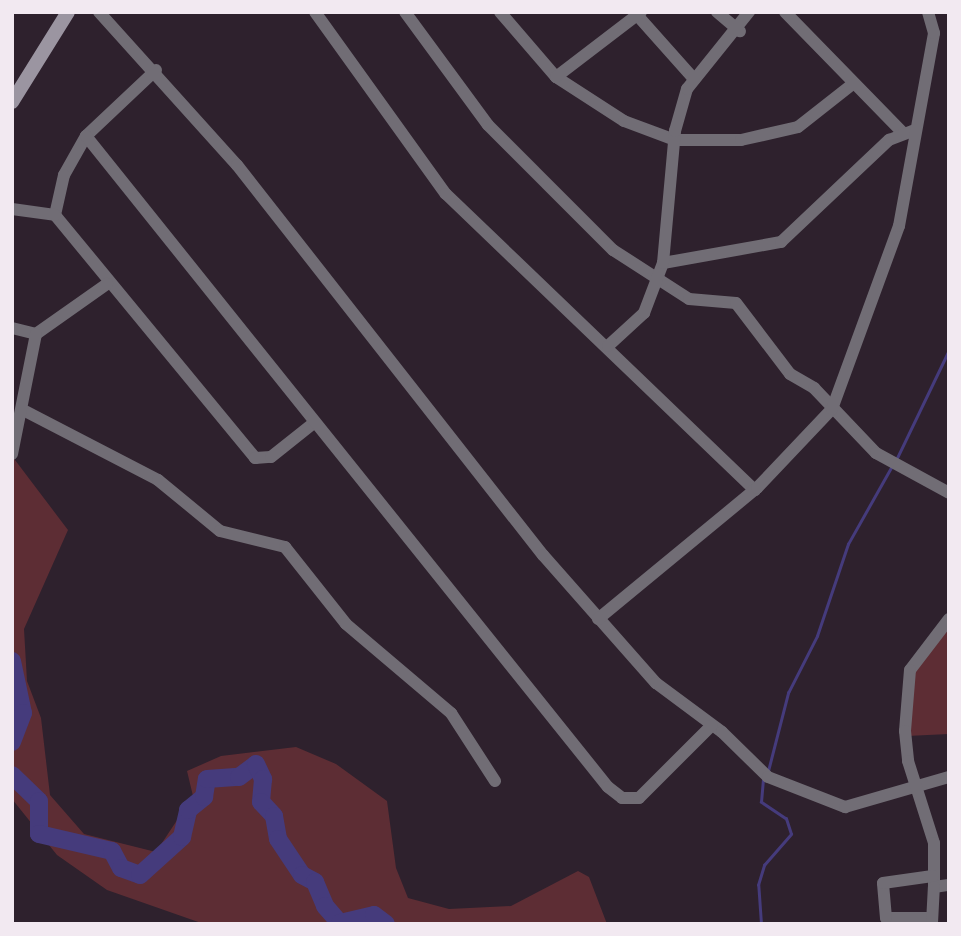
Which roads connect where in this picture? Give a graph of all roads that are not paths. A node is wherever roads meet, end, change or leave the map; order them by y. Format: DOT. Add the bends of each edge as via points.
graph roads {
  1 [pos="68,12"];
  2 [pos="99,12"];
  3 [pos="315,12"];
  4 [pos="405,12"];
  5 [pos="717,12"];
  6 [pos="749,12"];
  7 [pos="785,12"];
  8 [pos="928,12"];
  9 [pos="505,14"];
  10 [pos="639,14"];
  11 [pos="740,31"];
  12 [pos="156,70"];
  13 [pos="556,77"];
  14 [pos="694,79"];
  15 [pos="854,83"];
  16 [pos="12,102"];
  17 [pos="907,132"];
  18 [pos="86,136"];
  19 [pos="675,139"];
  20 [pos="12,209"];
  21 [pos="55,215"];
  22 [pos="663,264"];
  23 [pos="107,284"];
  24 [pos="657,284"];
  25 [pos="12,328"];
  26 [pos="36,334"];
  27 [pos="608,346"];
  28 [pos="832,409"];
  29 [pos="25,411"];
  30 [pos="315,422"];
  31 [pos="12,454"];
  32 [pos="755,490"];
  33 [pos="949,494"];
  34 [pos="597,619"];
  35 [pos="949,619"];
  36 [pos="712,724"];
  37 [pos="949,777"];
  38 [pos="495,780"];
  39 [pos="915,786"];
  40 [pos="933,881"];
  41 [pos="949,885"];
  42 [pos="931,921"];
  1 -- 16 [label="street"];
  2 -- 12 [label="street"];
  3 -- 27 [label="street" via="446,194"];
  4 -- 24 [label="street" via="488,125 613,250"];
  5 -- 11 [label="street"];
  6 -- 11 [label="street"];
  7 -- 15 [label="street"];
  8 -- 17 [label="street" via="934,33"];
  9 -- 13 [label="street"];
  10 -- 13 [label="street"];
  10 -- 14 [label="street"];
  11 -- 14 [label="street"];
  12 -- 18 [label="street"];
  12 -- 34 [label="street"];
  13 -- 19 [label="street" via="624,121"];
  14 -- 19 [label="street"];
  15 -- 17 [label="street"];
  15 -- 19 [label="street" via="798,127 741,140"];
  17 -- 22 [label="street" via="781,242"];
  17 -- 28 [label="street" via="899,226"];
  18 -- 21 [label="street" via="64,175"];
  18 -- 30 [label="street"];
  19 -- 22 [label="street"];
  20 -- 21 [label="street"];
  21 -- 23 [label="street"];
  22 -- 24 [label="street"];
  23 -- 26 [label="street"];
  23 -- 30 [label="street" via="255,458 271,457"];
  24 -- 27 [label="street" via="644,313"];
  24 -- 28 [label="street" via="689,299 736,303 790,374"];
  25 -- 26 [label="street"];
  26 -- 29 [label="street"];
  27 -- 32 [label="street"];
  28 -- 32 [label="street"];
  28 -- 33 [label="street" via="893,466"];
  29 -- 31 [label="street"];
  29 -- 38 [label="street" via="158,480 220,531 285,547 346,624 451,713"];
  30 -- 36 [label="street" via="622,798 639,798"];
  32 -- 34 [label="street"];
  34 -- 36 [label="street" via="656,683"];
  35 -- 39 [label="street" via="910,670 906,752"];
  36 -- 39 [label="street" via="766,775 845,807"];
  37 -- 39 [label="street"];
  39 -- 40 [label="street" via="934,843"];
  40 -- 41 [label="street"];
  40 -- 42 [label="street"];
  40 -- 42 [label="street" via="883,883 886,918"];
}
